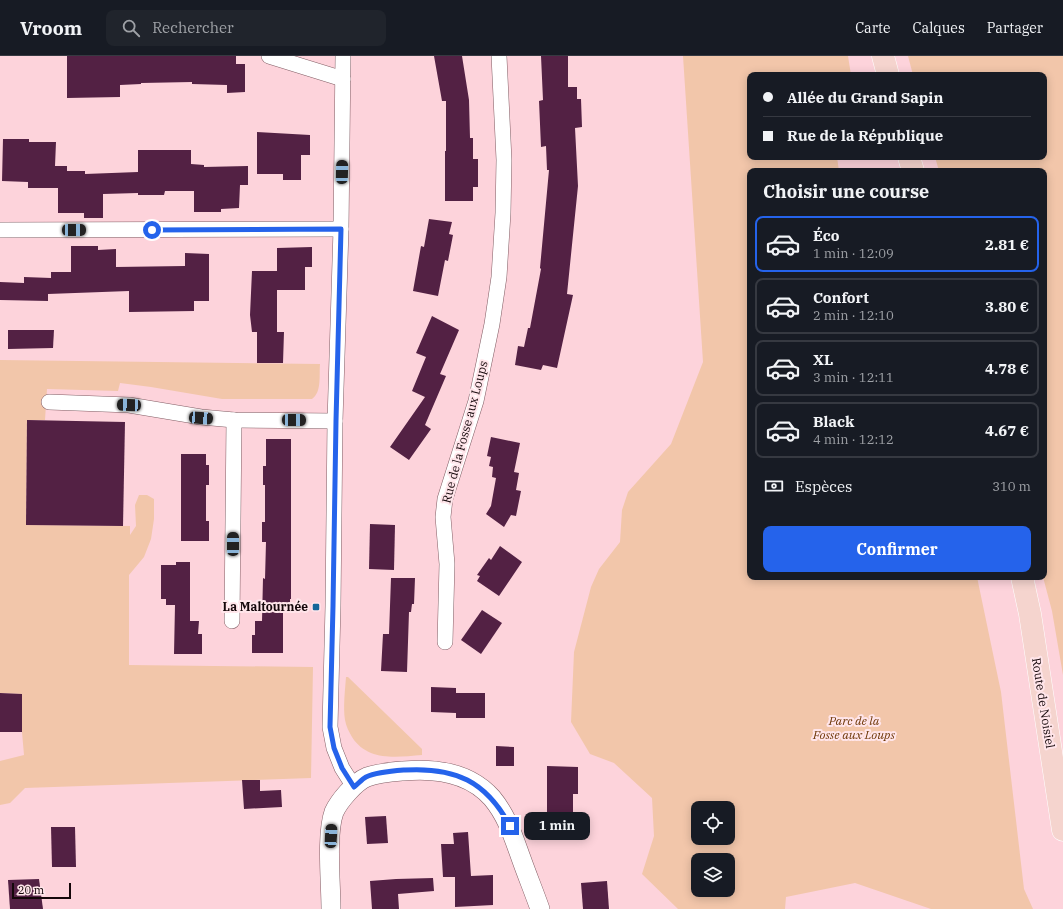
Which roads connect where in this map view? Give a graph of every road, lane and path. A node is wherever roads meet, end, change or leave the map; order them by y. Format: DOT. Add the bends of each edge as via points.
graph roads {
  1 [pos="270,56"];
  2 [pos="343,56"];
  3 [pos="499,56"];
  4 [pos="883,56"];
  5 [pos="887,72"];
  6 [pos="343,79"];
  7 [pos="341,229"];
  8 [pos="0,230"];
  9 [pos="48,402"];
  10 [pos="234,420"];
  11 [pos="336,421"];
  12 [pos="1023,580"];
  13 [pos="232,621"];
  14 [pos="445,642"];
  15 [pos="354,787"];
  16 [pos="1063,830"];
  17 [pos="331,909"];
  18 [pos="540,909"];
  1 -- 6 [label="street"];
  2 -- 6 [label="street"];
  3 -- 14 [label="street, Rue de la Fosse aux Loups" via="504,213 499,277 476,401 445,499"];
  4 -- 5 [label="main road"];
  6 -- 7 [label="street"];
  7 -- 8 [label="street"];
  7 -- 11 [label="street"];
  9 -- 10 [label="street" via="129,405 201,418"];
  10 -- 11 [label="street"];
  10 -- 13 [label="street"];
  11 -- 15 [label="street" via="330,727 334,748 342,768"];
  12 -- 16 [label="main road, Route de Noisiel"];
  15 -- 17 [label="street" via="338,804 331,826"];
  15 -- 18 [label="street" via="365,777 422,769 452,773 479,787 491,797 510,826"];
}
